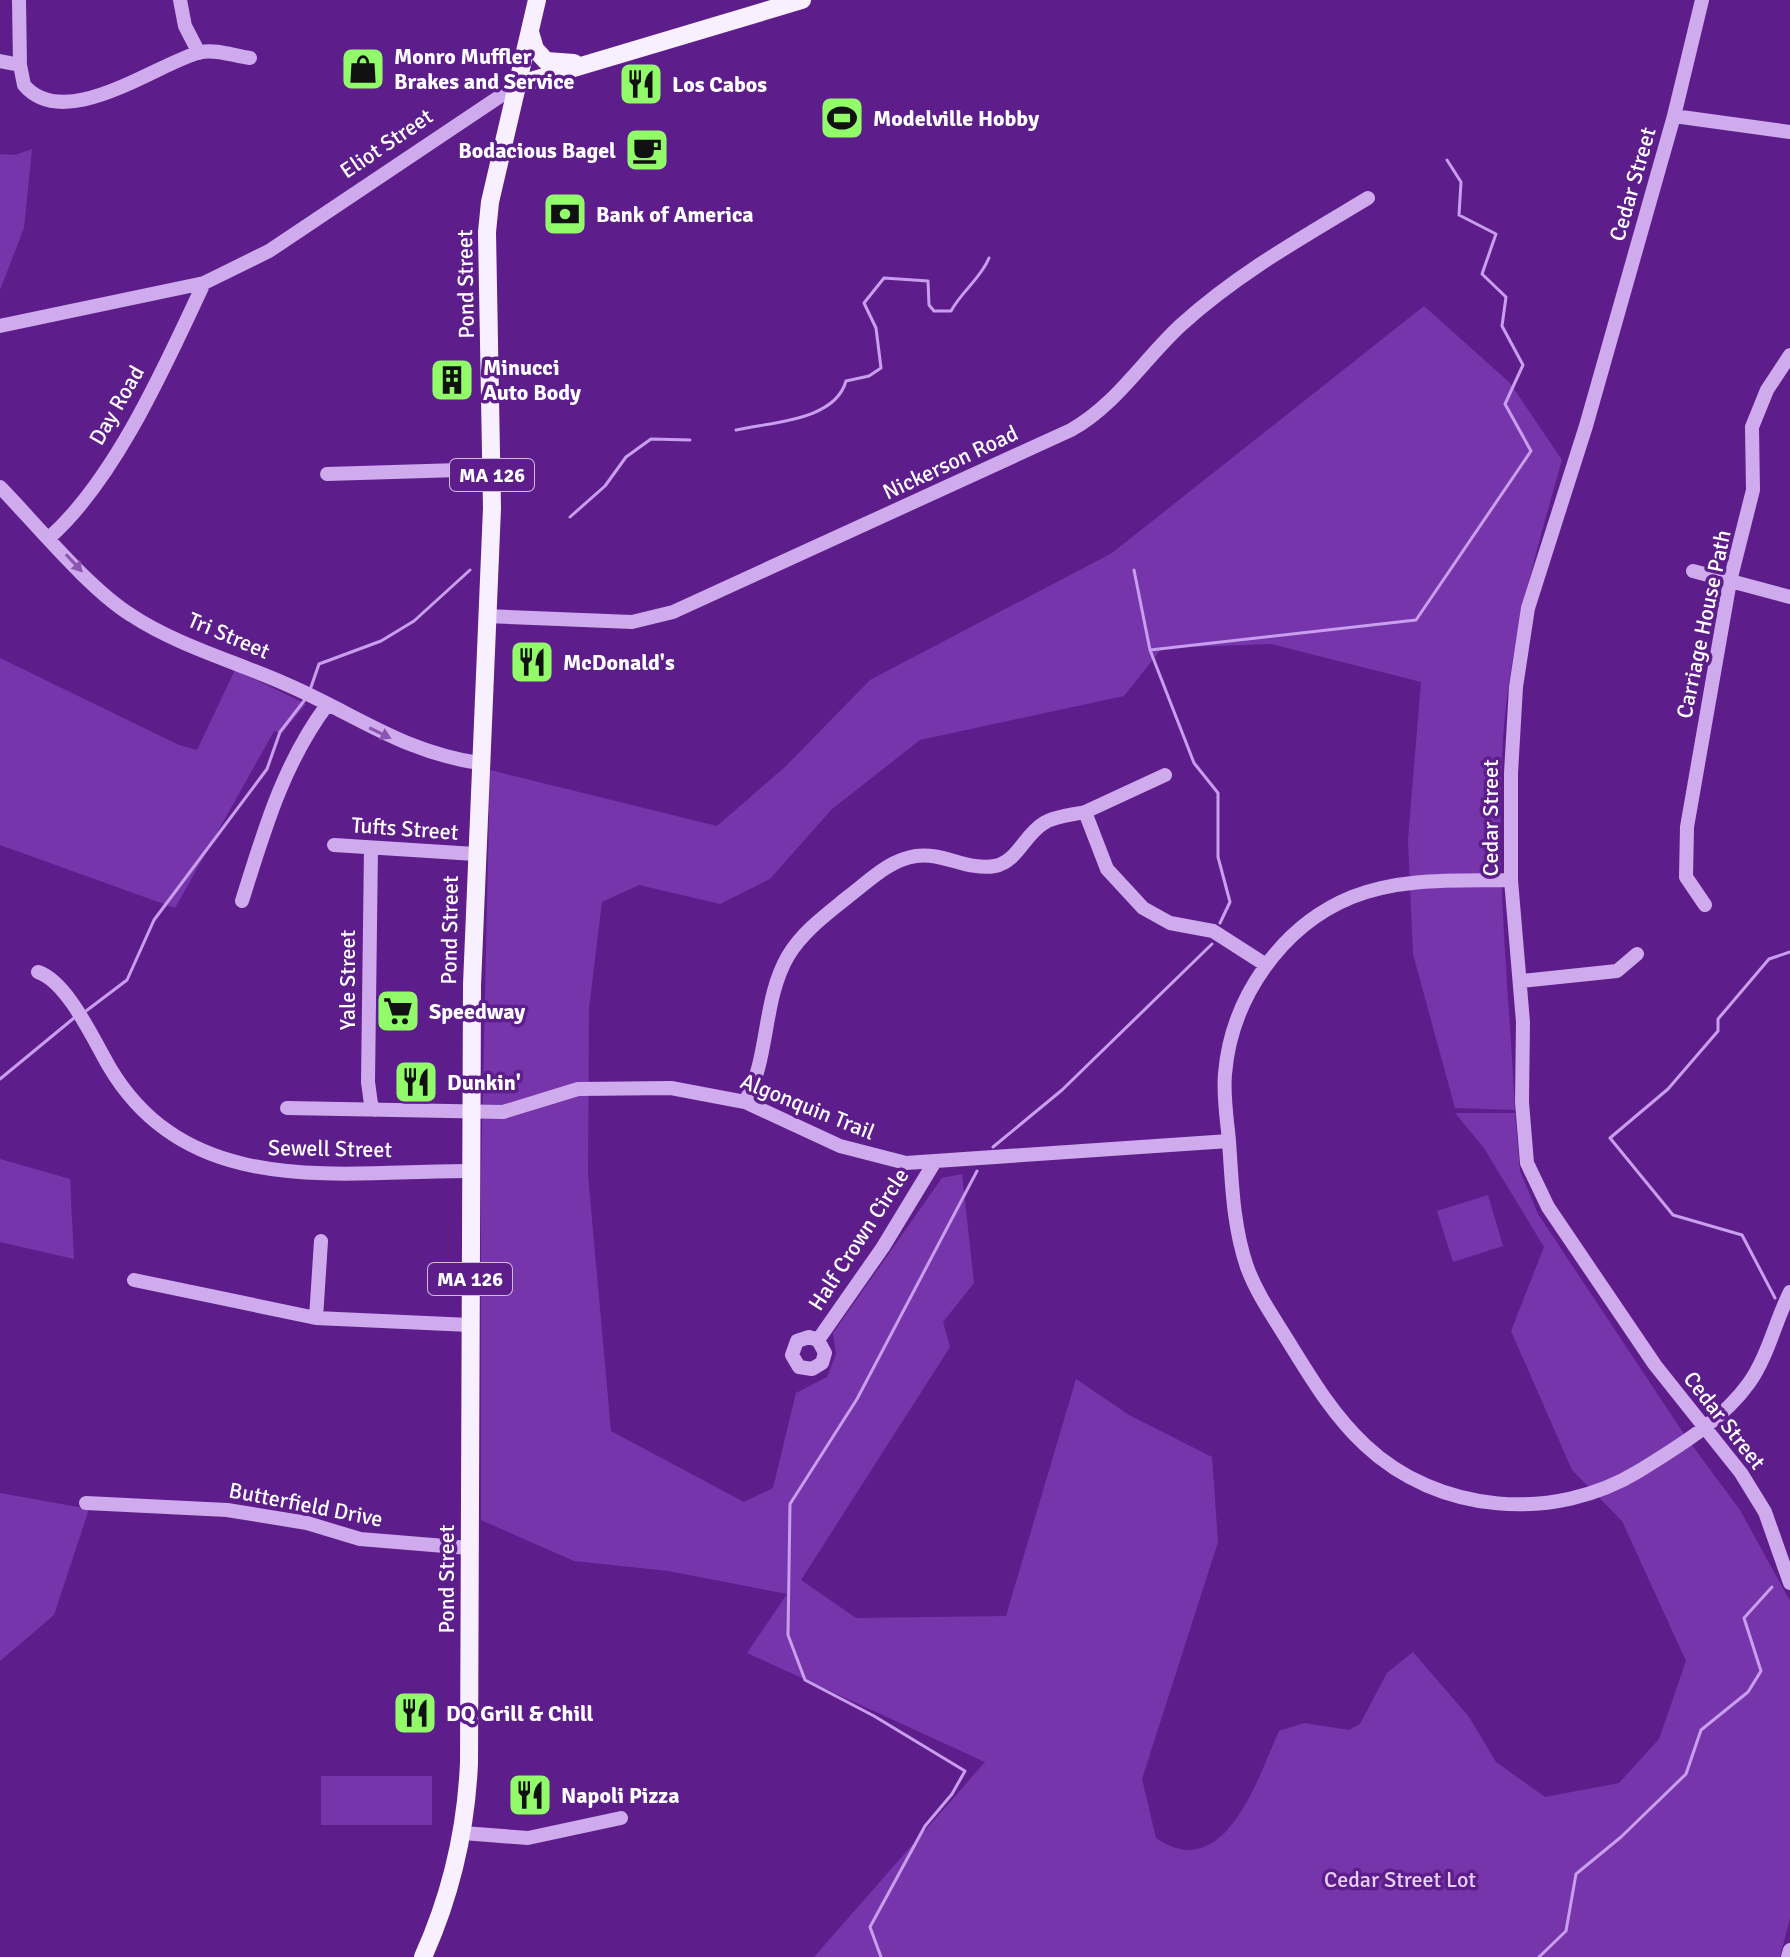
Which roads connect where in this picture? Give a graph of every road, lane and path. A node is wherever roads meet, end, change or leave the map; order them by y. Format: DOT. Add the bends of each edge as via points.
graph roads {
  1 [pos="19,0"];
  2 [pos="180,0"];
  3 [pos="537,0"];
  4 [pos="802,0"];
  5 [pos="1702,0"];
  6 [pos="530,30"];
  7 [pos="199,53"];
  8 [pos="250,58"];
  9 [pos="0,61"];
  10 [pos="590,64"];
  11 [pos="20,65"];
  12 [pos="517,85"];
  13 [pos="1674,116"];
  14 [pos="1790,132"];
  15 [pos="1368,198"];
  16 [pos="204,283"];
  17 [pos="0,326"];
  18 [pos="1790,355"];
  19 [pos="492,469"];
  20 [pos="327,474"];
  21 [pos="0,487"];
  22 [pos="50,537"];
  23 [pos="1693,571"];
  24 [pos="1730,581"];
  25 [pos="1790,597"];
  26 [pos="486,616"];
  27 [pos="327,705"];
  28 [pos="479,763"];
  29 [pos="1165,775"];
  30 [pos="1085,812"];
  31 [pos="334,845"];
  32 [pos="371,848"];
  33 [pos="475,854"];
  34 [pos="1511,880"];
  35 [pos="242,901"];
  36 [pos="1705,905"];
  37 [pos="1637,954"];
  38 [pos="1266,965"];
  39 [pos="38,972"];
  40 [pos="1521,981"];
  41 [pos="745,1102"];
  42 [pos="287,1108"];
  43 [pos="375,1110"];
  44 [pos="471,1112"];
  45 [pos="1229,1141"];
  46 [pos="934,1163"];
  47 [pos="470,1171"];
  48 [pos="321,1241"];
  49 [pos="134,1280"];
  50 [pos="1790,1292"];
  51 [pos="316,1318"];
  52 [pos="470,1325"];
  53 [pos="818,1340"];
  54 [pos="1703,1427"];
  55 [pos="86,1503"];
  56 [pos="469,1548"];
  57 [pos="1790,1583"];
  58 [pos="621,1818"];
  59 [pos="463,1833"];
  60 [pos="1790,1950"];
  61 [pos="423,1957"];
  62 [pos="1788,1957"];
  1 -- 11 [label="street"];
  2 -- 7 [label="street" via="185,26"];
  3 -- 6 [label="main road, Pond Street / MA 126"];
  4 -- 10 [label="main road, Eliot Street"];
  5 -- 13 [label="street, Cedar Street"];
  6 -- 10 [label="main road" via="535,49 546,61"];
  6 -- 12 [label="main road, Pond Street / MA 126"];
  7 -- 8 [label="street"];
  7 -- 11 [label="street" via="125,88 84,99 31,93"];
  9 -- 11 [label="street"];
  10 -- 12 [label="main road, Eliot Street"];
  12 -- 16 [label="street, Eliot Street" via="269,251"];
  12 -- 19 [label="main road, Pond Street / MA 126" via="488,217"];
  13 -- 14 [label="street"];
  13 -- 34 [label="street, Cedar Street" via="1528,608 1514,716"];
  15 -- 26 [label="street, Nickerson Road" via="1273,254 1181,325 1100,411 1071,430 673,612 632,622"];
  16 -- 17 [label="street, Eliot Street"];
  16 -- 22 [label="street, Day Road" via="118,448 82,506"];
  18 -- 24 [label="street, Carriage House Path" via="1756,412 1753,490"];
  19 -- 20 [label="street"];
  19 -- 26 [label="main road, Pond Street / MA 126"];
  21 -- 22 [label="street, Tri Street"];
  22 -- 27 [label="street, Tri Street, one-way" via="130,615"];
  23 -- 24 [label="street"];
  24 -- 25 [label="street"];
  24 -- 36 [label="street, Carriage House Path" via="1687,827 1686,877"];
  26 -- 28 [label="main road, Pond Street / MA 126"];
  27 -- 28 [label="street, Tri Street, one-way" via="417,750"];
  27 -- 35 [label="street" via="279,785"];
  28 -- 33 [label="main road, Pond Street / MA 126"];
  29 -- 30 [label="street"];
  30 -- 38 [label="street" via="1107,869 1143,908 1170,923 1213,931"];
  30 -- 41 [label="street" via="1043,823 1012,859 994,866 927,855 901,860 810,929 790,953 776,983 756,1080"];
  31 -- 32 [label="street, Tufts Street"];
  32 -- 33 [label="street, Tufts Street"];
  32 -- 43 [label="street, Yale Street" via="368,1082"];
  33 -- 44 [label="main road, Pond Street / MA 126"];
  34 -- 38 [label="street" via="1402,884 1367,892 1314,918"];
  34 -- 40 [label="street, Cedar Street"];
  37 -- 40 [label="street" via="1617,971"];
  38 -- 45 [label="street" via="1233,1029 1225,1074"];
  39 -- 47 [label="street, Sewell Street" via="49,976 67,997 118,1082 176,1140 259,1170"];
  40 -- 54 [label="street, Cedar Street" via="1524,1143 1532,1176 1569,1243"];
  41 -- 44 [label="street, Algonquin Trail" via="671,1088 578,1089 522,1108"];
  41 -- 46 [label="street, Algonquin Trail" via="866,1155"];
  42 -- 43 [label="street, Algonquin Trail"];
  43 -- 44 [label="street, Algonquin Trail"];
  44 -- 47 [label="main road, Pond Street / MA 126"];
  45 -- 46 [label="street, Algonquin Trail"];
  45 -- 54 [label="street" via="1236,1228 1264,1302 1338,1417 1406,1476 1486,1503 1566,1501 1625,1479"];
  46 -- 53 [label="street, Half Crown Circle"];
  47 -- 52 [label="main road, Pond Street / MA 126"];
  48 -- 51 [label="street"];
  49 -- 51 [label="street"];
  50 -- 54 [label="street" via="1750,1381"];
  51 -- 52 [label="street"];
  52 -- 56 [label="main road, Pond Street / MA 126"];
  54 -- 57 [label="street, Cedar Street" via="1765,1512"];
  55 -- 56 [label="street, Butterfield Drive" via="209,1508 307,1523 360,1539"];
  56 -- 59 [label="main road, Pond Street / MA 126" via="470,1728"];
  58 -- 59 [label="street" via="528,1838"];
  59 -- 61 [label="main road, Pond Street / MA 126"];
  60 -- 62 [label="street"];
}
